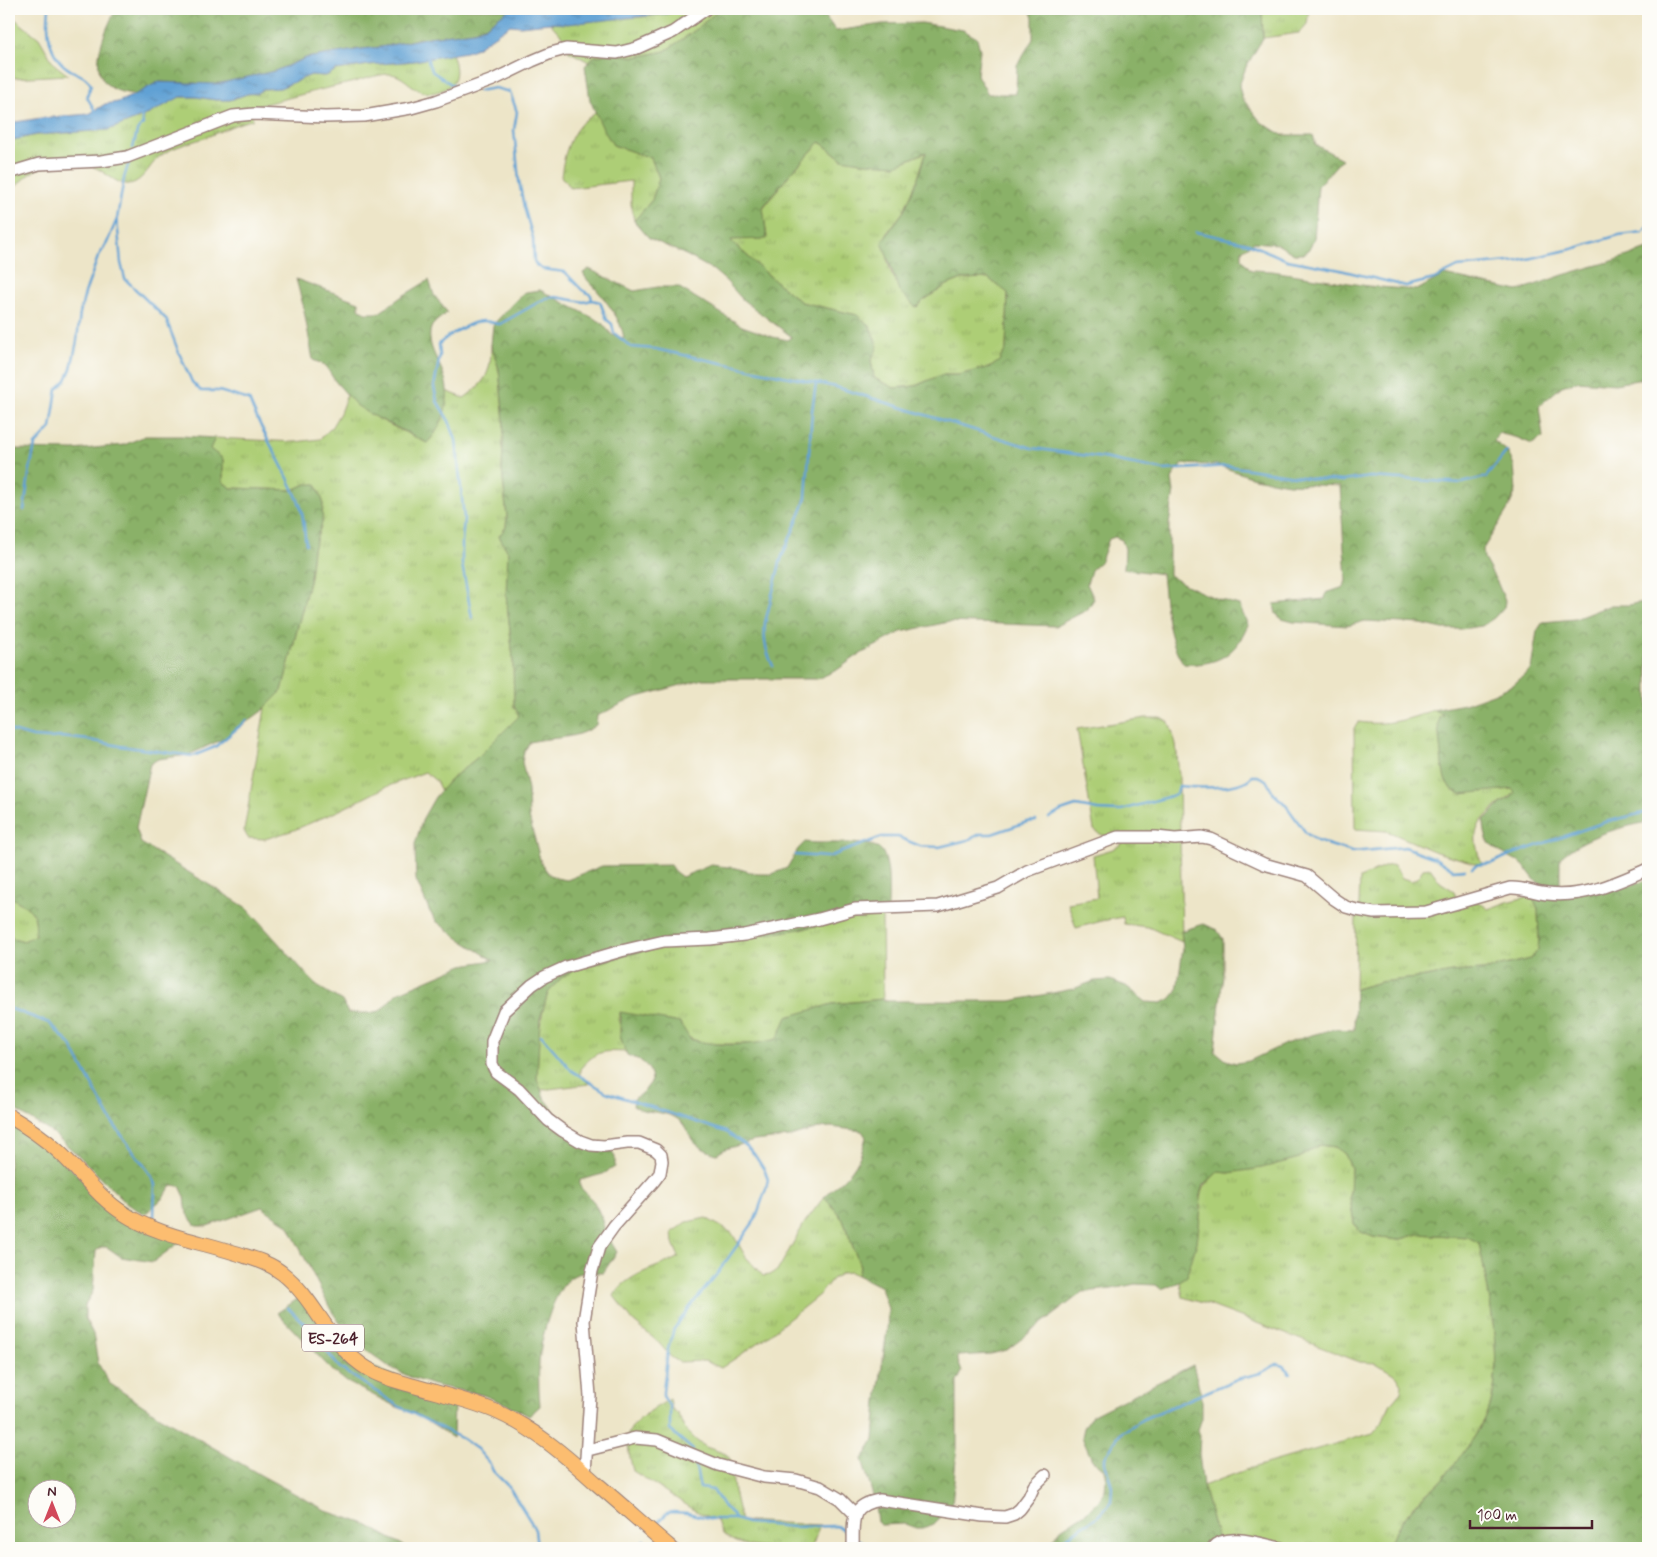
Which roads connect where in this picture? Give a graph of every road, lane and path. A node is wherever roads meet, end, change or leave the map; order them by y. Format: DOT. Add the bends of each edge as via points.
graph roads {
  1 [pos="706,9"];
  2 [pos="9,173"];
  3 [pos="1648,869"];
  4 [pos="9,1116"];
  5 [pos="588,1450"];
  6 [pos="585,1473"];
  7 [pos="1045,1475"];
  8 [pos="855,1514"];
  9 [pos="671,1548"];
  10 [pos="854,1548"];
  11 [pos="1213,1548"];
  12 [pos="1281,1548"];
  1 -- 2 [label="street" via="673,32 637,48 616,53 566,49 493,80 411,108 364,116 233,116 127,157 39,164"];
  3 -- 5 [label="street" via="1594,890 1548,894 1517,887 1426,912 1374,912 1346,907 1307,876 1264,864 1211,839 1118,838 1028,871 998,888 938,906 855,909 744,935 664,941 566,967 544,977 504,1011 492,1041 492,1064 496,1072 519,1089 548,1120 580,1141 604,1146 639,1143 656,1150 662,1161 654,1182 599,1247 592,1271 584,1321 590,1396"];
  4 -- 6 [label="main road, ES-264" via="38,1133 59,1151 122,1213 164,1232 267,1263 281,1272 298,1288 339,1346 368,1370 384,1378 466,1400 496,1412 548,1441"];
  5 -- 6 [label="street"];
  5 -- 8 [label="street" via="635,1438 657,1440 710,1462 820,1487 840,1499"];
  6 -- 9 [label="main road, ES-264"];
  7 -- 8 [label="street" via="1020,1509 1005,1517 880,1500 866,1502"];
  8 -- 10 [label="street"];
  11 -- 12 [label="street" via="1226,1540"];
}
